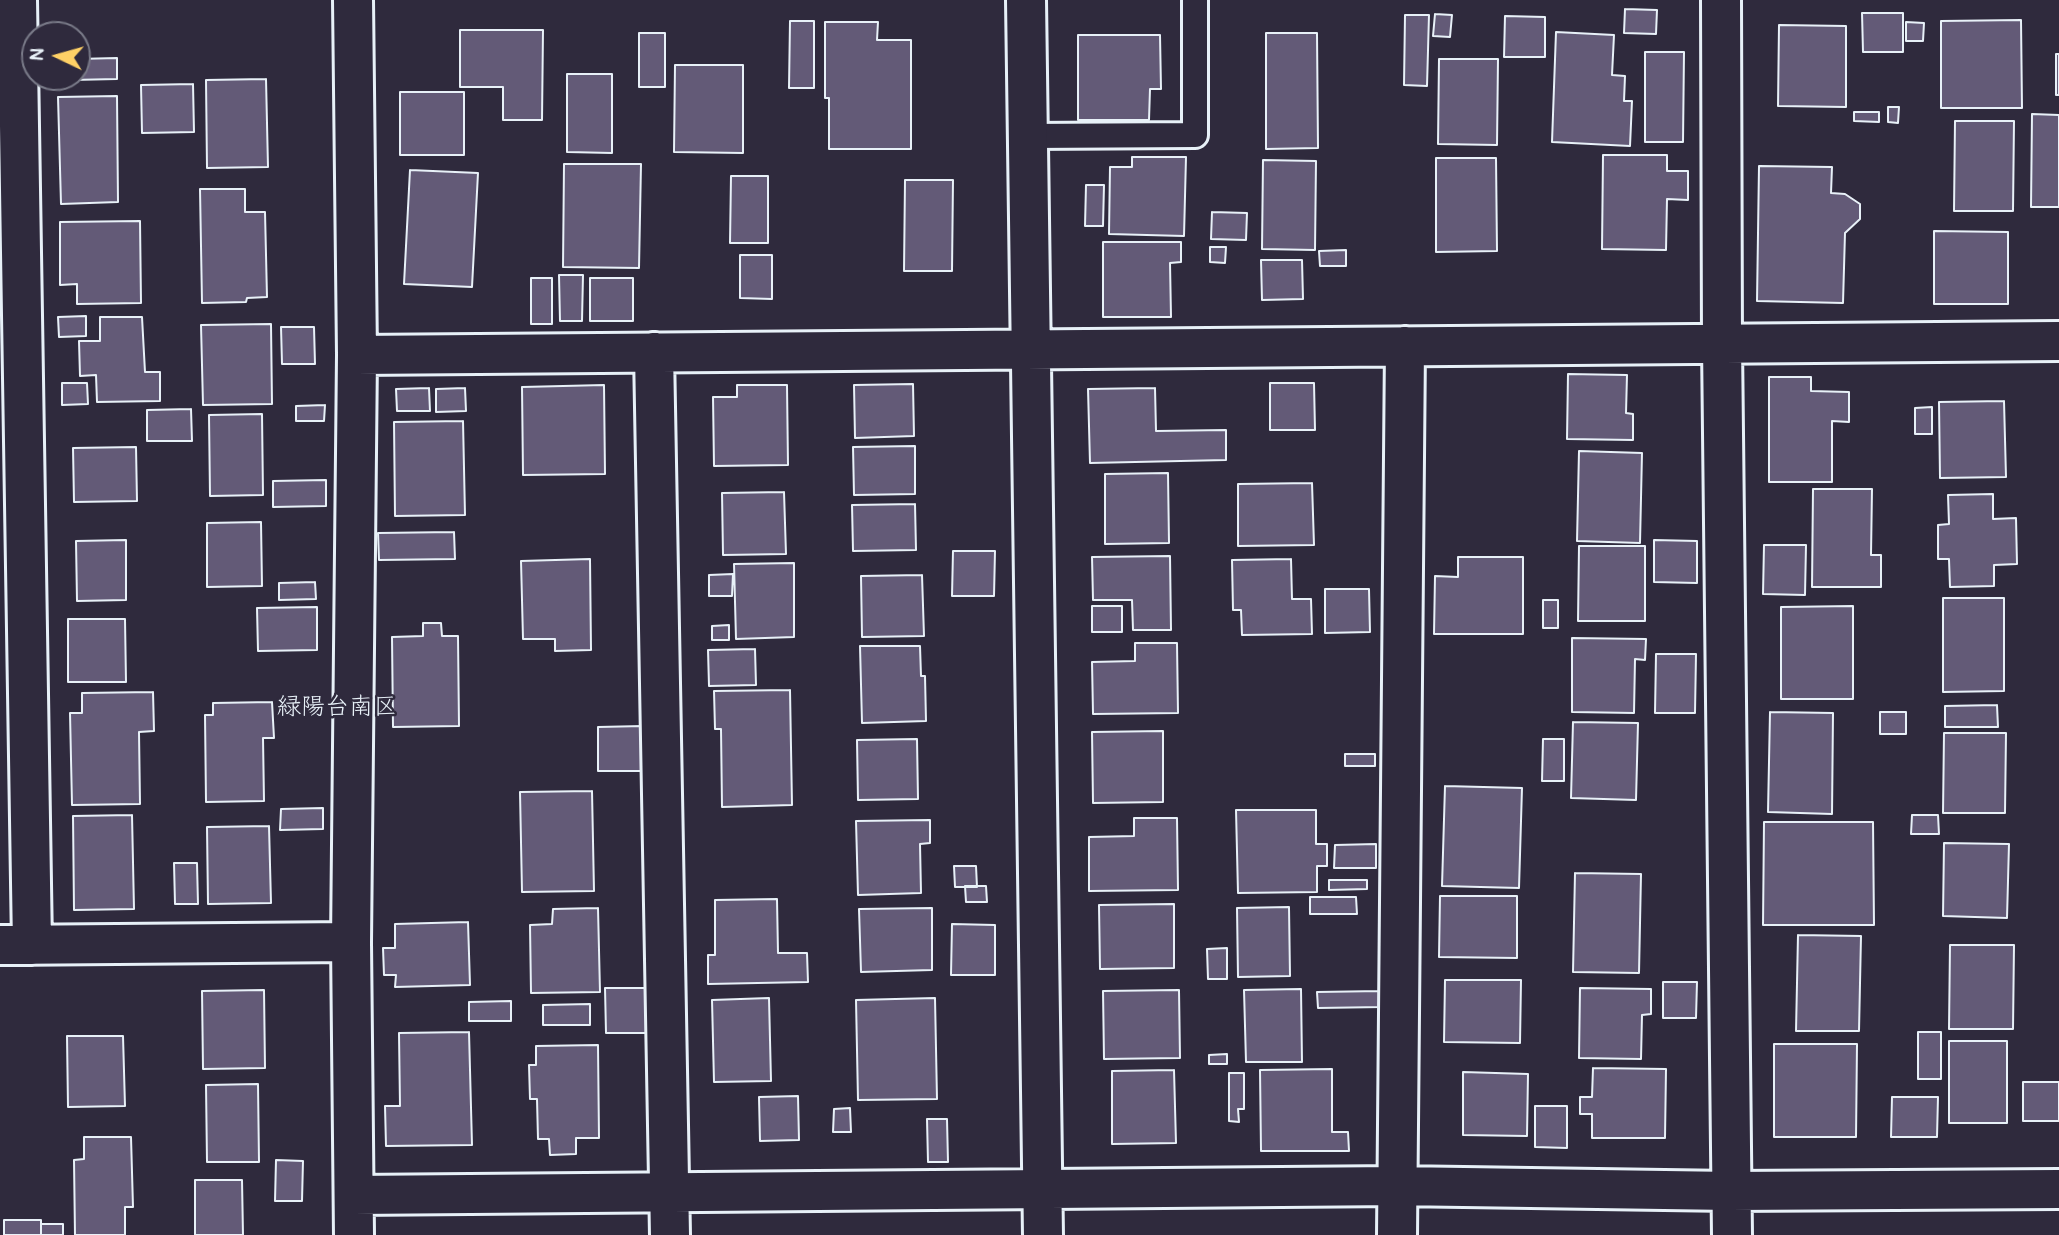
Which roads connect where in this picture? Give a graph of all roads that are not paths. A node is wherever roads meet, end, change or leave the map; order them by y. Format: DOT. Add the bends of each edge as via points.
graph roads {
  1 [pos="17,0"];
  2 [pos="353,0"];
  3 [pos="1026,0"];
  4 [pos="1195,0"];
  5 [pos="1721,0"];
  6 [pos="1028,136"];
  7 [pos="2059,341"];
  8 [pos="1721,344"];
  9 [pos="1405,346"];
  10 [pos="1031,349"];
  11 [pos="654,352"];
  12 [pos="357,355"];
  13 [pos="351,942"];
  14 [pos="16,945"];
  15 [pos="1397,1186"];
  16 [pos="1042,1189"];
  17 [pos="2059,1189"];
  18 [pos="1731,1191"];
  19 [pos="669,1192"];
  20 [pos="354,1195"];
  21 [pos="354,1235"];
  22 [pos="670,1235"];
  23 [pos="1043,1235"];
  24 [pos="1397,1235"];
  25 [pos="1732,1235"];
  1 -- 14 [label="street"];
  2 -- 12 [label="street"];
  3 -- 6 [label="street"];
  4 -- 6 [label="lane" via="1195,135"];
  5 -- 8 [label="street"];
  6 -- 10 [label="street"];
  7 -- 8 [label="street"];
  8 -- 9 [label="street"];
  8 -- 18 [label="street"];
  9 -- 10 [label="street"];
  9 -- 15 [label="street"];
  10 -- 11 [label="street"];
  10 -- 16 [label="street"];
  11 -- 12 [label="street"];
  11 -- 19 [label="street"];
  12 -- 13 [label="street"];
  13 -- 14 [label="street"];
  13 -- 20 [label="street"];
  15 -- 16 [label="street"];
  15 -- 18 [label="street"];
  15 -- 24 [label="street"];
  16 -- 19 [label="street"];
  16 -- 23 [label="street"];
  17 -- 18 [label="street"];
  18 -- 25 [label="street"];
  19 -- 20 [label="street"];
  19 -- 22 [label="street"];
  20 -- 21 [label="street"];
}
